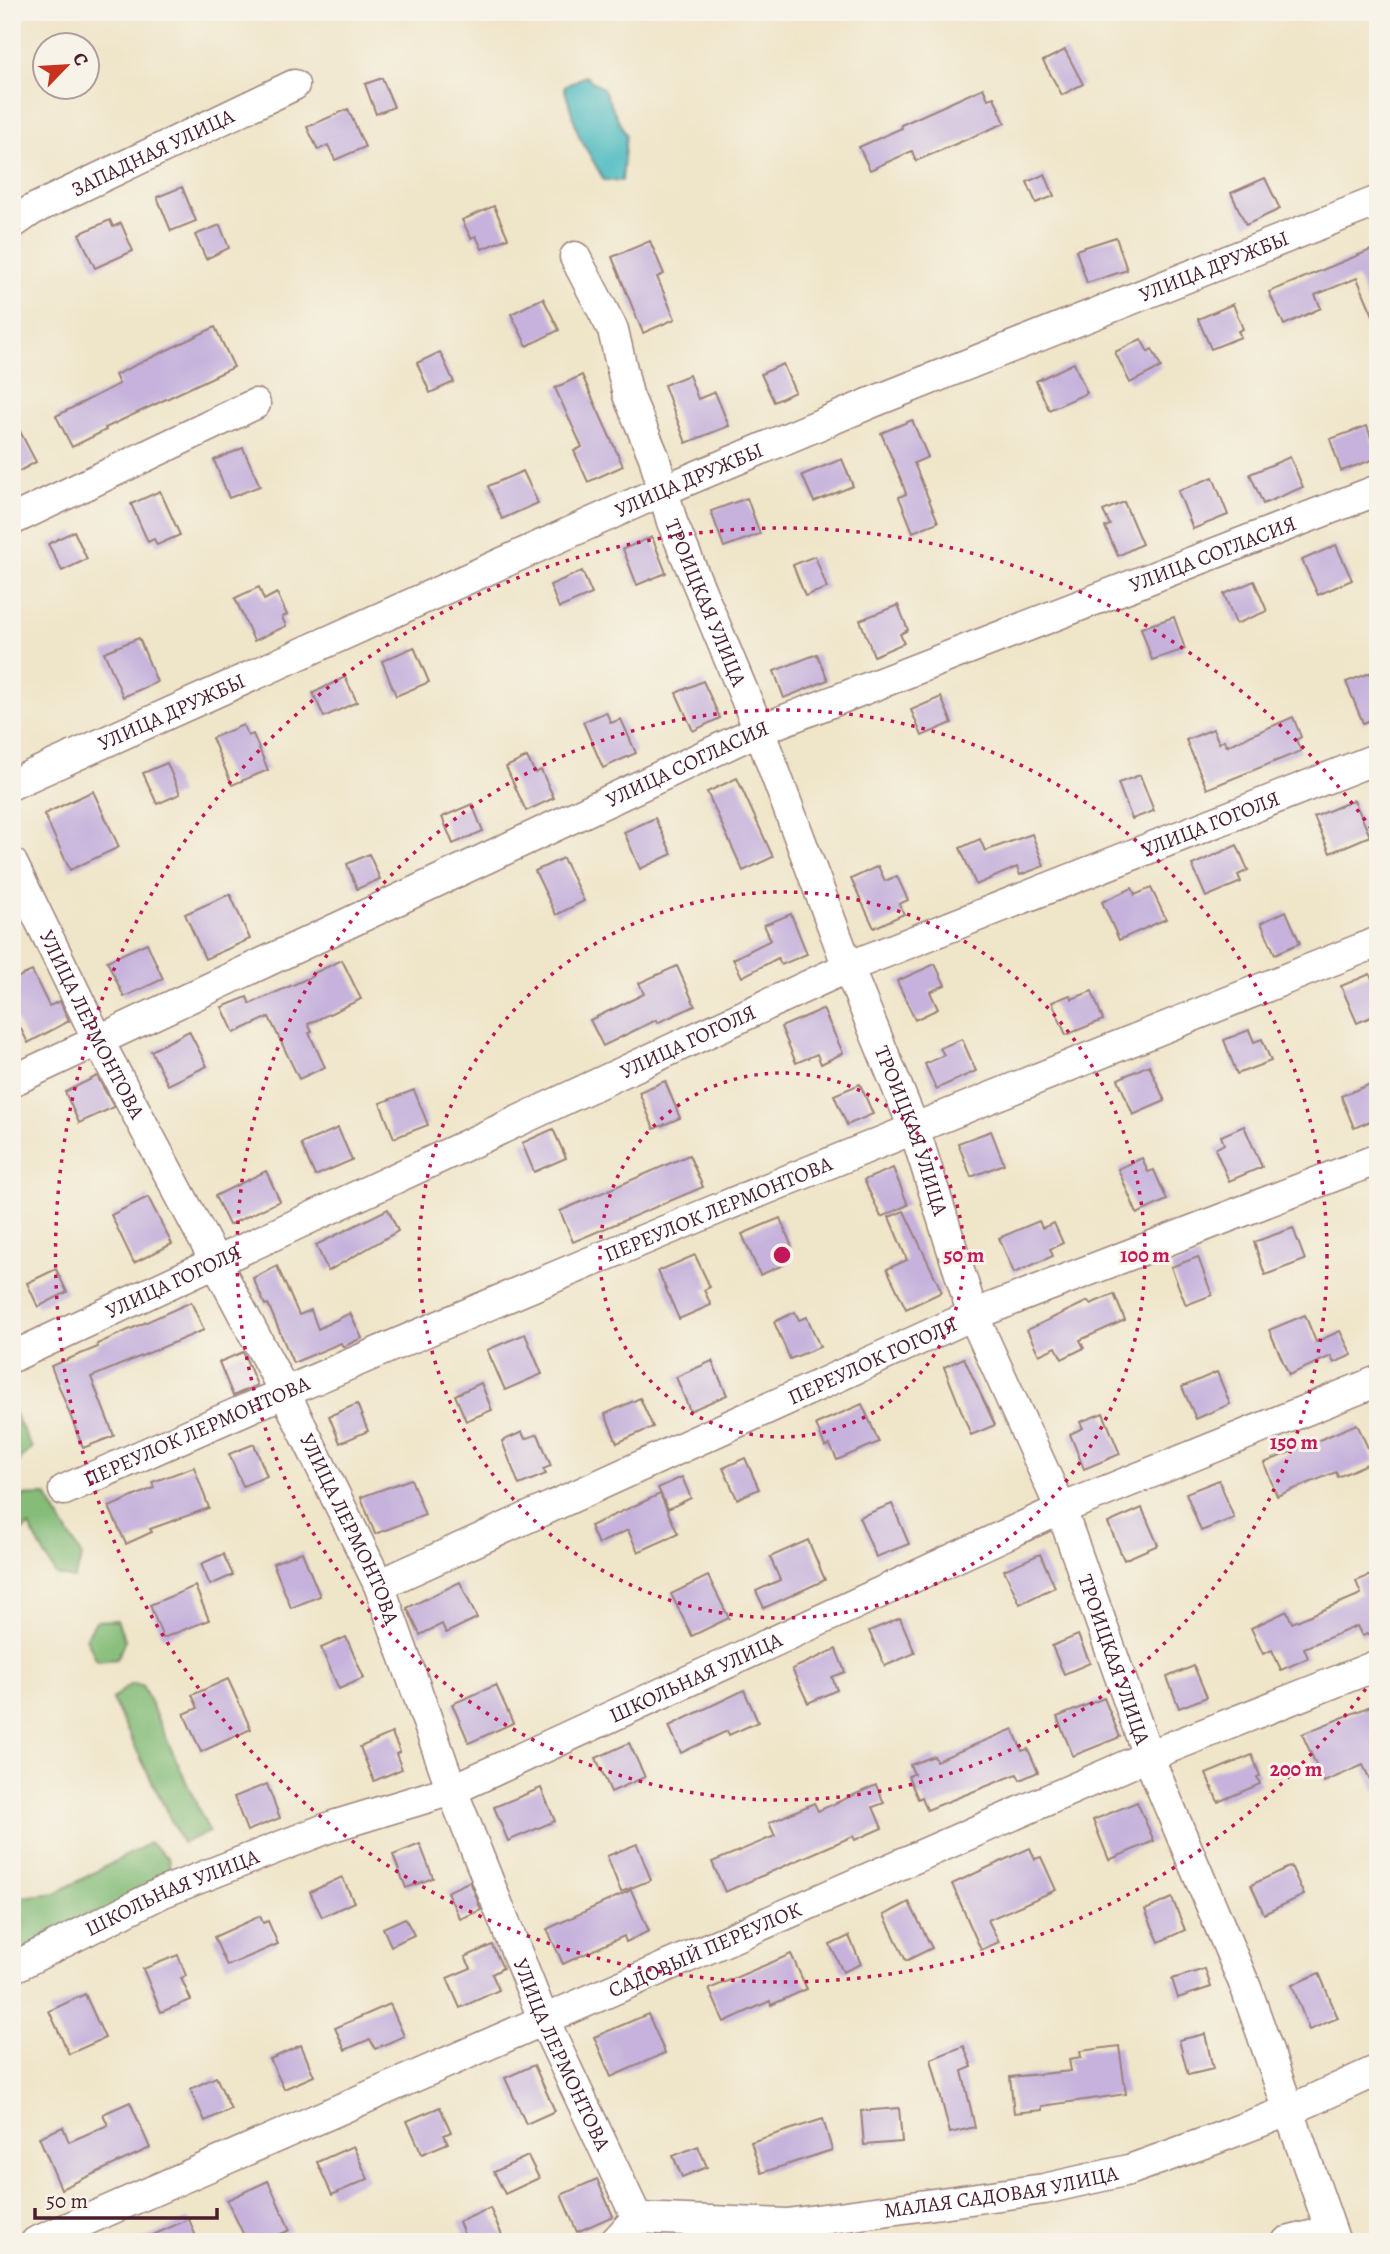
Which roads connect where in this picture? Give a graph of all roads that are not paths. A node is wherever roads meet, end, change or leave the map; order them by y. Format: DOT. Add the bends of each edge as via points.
graph roads {
  1 [pos="294,85"];
  2 [pos="1378,201"];
  3 [pos="12,224"];
  4 [pos="575,257"];
  5 [pos="255,404"];
  6 [pos="664,490"];
  7 [pos="1378,490"];
  8 [pos="12,520"];
  9 [pos="759,730"];
  10 [pos="1378,758"];
  11 [pos="12,784"];
  12 [pos="12,863"];
  13 [pos="1378,942"];
  14 [pos="848,967"];
  15 [pos="98,1041"];
  16 [pos="12,1081"];
  17 [pos="914,1128"];
  18 [pos="1378,1159"];
  19 [pos="215,1263"];
  20 [pos="973,1315"];
  21 [pos="12,1357"];
  22 [pos="1378,1381"];
  23 [pos="284,1391"];
  24 [pos="64,1490"];
  25 [pos="1061,1509"];
  26 [pos="379,1585"];
  27 [pos="1378,1665"];
  28 [pos="1148,1756"];
  29 [pos="452,1790"];
  30 [pos="12,1968"];
  31 [pos="544,2021"];
  32 [pos="1378,2070"];
  33 [pos="1288,2111"];
  34 [pos="637,2218"];
  35 [pos="1332,2236"];
  36 [pos="36,2242"];
  37 [pos="615,2242"];
  38 [pos="1287,2242"];
  1 -- 3 [label="street, ЗАПАДНАЯ УЛИЦА"];
  2 -- 6 [label="street, УЛИЦА ДРУЖБЫ"];
  4 -- 6 [label="street, ТРОИЦКАЯ УЛИЦА" via="613,330 628,395"];
  5 -- 8 [label="street"];
  6 -- 9 [label="street, ТРОИЦКАЯ УЛИЦА" via="672,522"];
  6 -- 11 [label="street, УЛИЦА ДРУЖБЫ"];
  7 -- 9 [label="street, УЛИЦА СОГЛАСИЯ"];
  9 -- 14 [label="street, ТРОИЦКАЯ УЛИЦА"];
  9 -- 15 [label="street, УЛИЦА СОГЛАСИЯ"];
  10 -- 14 [label="street, УЛИЦА ГОГОЛЯ"];
  12 -- 15 [label="street, УЛИЦА ЛЕРМОНТОВА"];
  13 -- 17 [label="street, ПЕРЕУЛОК ЛЕРМОНТОВА"];
  14 -- 17 [label="street, ТРОИЦКАЯ УЛИЦА"];
  14 -- 19 [label="street, УЛИЦА ГОГОЛЯ"];
  15 -- 16 [label="street, УЛИЦА СОГЛАСИЯ"];
  15 -- 19 [label="street, УЛИЦА ЛЕРМОНТОВА"];
  17 -- 20 [label="street, ТРОИЦКАЯ УЛИЦА"];
  17 -- 23 [label="street, ПЕРЕУЛОК ЛЕРМОНТОВА"];
  18 -- 20 [label="street, ПЕРЕУЛОК ГОГОЛЯ"];
  19 -- 21 [label="street, УЛИЦА ГОГОЛЯ"];
  19 -- 23 [label="street, УЛИЦА ЛЕРМОНТОВА"];
  20 -- 25 [label="street, ТРОИЦКАЯ УЛИЦА"];
  20 -- 26 [label="street, ПЕРЕУЛОК ГОГОЛЯ"];
  22 -- 25 [label="street, ШКОЛЬНАЯ УЛИЦА"];
  23 -- 24 [label="street, ПЕРЕУЛОК ЛЕРМОНТОВА"];
  23 -- 26 [label="street, УЛИЦА ЛЕРМОНТОВА"];
  25 -- 28 [label="street, ТРОИЦКАЯ УЛИЦА"];
  25 -- 29 [label="street, ШКОЛЬНАЯ УЛИЦА"];
  26 -- 29 [label="street, УЛИЦА ЛЕРМОНТОВА"];
  27 -- 28 [label="street, САДОВЫЙ ПЕРЕУЛОК"];
  28 -- 31 [label="street, САДОВЫЙ ПЕРЕУЛОК"];
  28 -- 33 [label="street, ТРОИЦКАЯ УЛИЦА" via="1247,1988"];
  29 -- 30 [label="street, ШКОЛЬНАЯ УЛИЦА" via="333,1826 162,1894"];
  29 -- 31 [label="street, УЛИЦА ЛЕРМОНТОВА"];
  31 -- 34 [label="street, УЛИЦА ЛЕРМОНТОВА"];
  31 -- 36 [label="street, САДОВЫЙ ПЕРЕУЛОК"];
  32 -- 33 [label="street, МАЛАЯ САДОВАЯ УЛИЦА"];
  33 -- 34 [label="street, МАЛАЯ САДОВАЯ УЛИЦА" via="1129,2170 1044,2189 787,2224"];
  33 -- 35 [label="street, ТРОИЦКАЯ УЛИЦА"];
  34 -- 37 [label="street"];
  35 -- 38 [label="street"];
}
